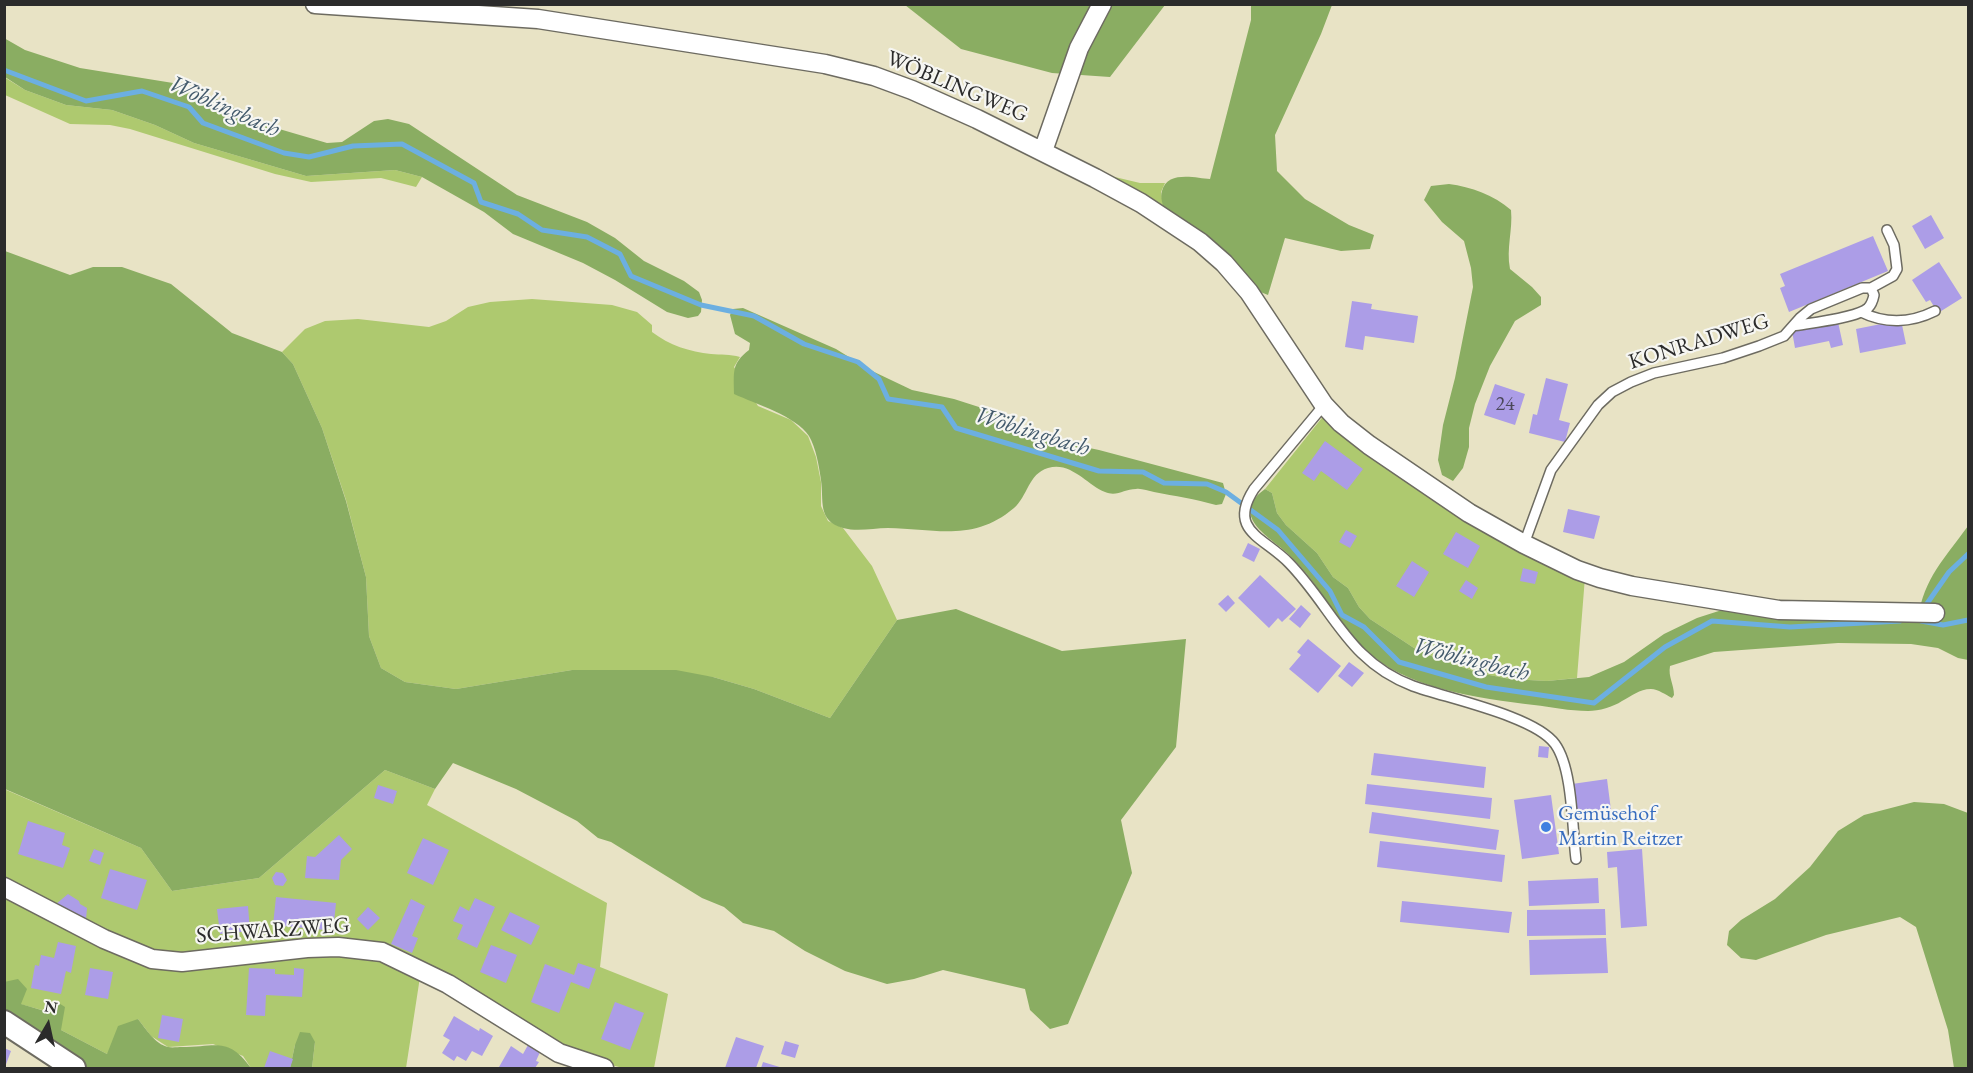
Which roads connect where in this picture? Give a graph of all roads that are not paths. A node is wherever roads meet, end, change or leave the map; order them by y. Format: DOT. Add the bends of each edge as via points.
graph roads {
  1 [pos="315,4"];
  2 [pos="1102,4"];
  3 [pos="1043,151"];
  4 [pos="1887,230"];
  5 [pos="1870,288"];
  6 [pos="1935,311"];
  7 [pos="1861,312"];
  8 [pos="1793,326"];
  9 [pos="1324,405"];
  10 [pos="1524,544"];
  11 [pos="1935,613"];
  12 [pos="1576,860"];
  13 [pos="4,886"];
  14 [pos="4,1022"];
  15 [pos="75,1068"];
  16 [pos="604,1068"];
  1 -- 3 [label="street, WÖBLINGWEG" via="538,19 825,64 912,90"];
  2 -- 3 [label="street" via="1079,48"];
  3 -- 9 [label="street, WÖBLINGWEG" via="1142,203 1224,263 1249,292"];
  4 -- 5 [label="lane, KONRADWEG" via="1898,269"];
  5 -- 7 [label="lane" via="1874,295 1872,303"];
  5 -- 8 [label="lane, KONRADWEG" via="1811,309"];
  6 -- 7 [label="lane" via="1907,320 1878,319"];
  7 -- 8 [label="lane, KONRADWEG"];
  8 -- 10 [label="lane, KONRADWEG" via="1784,336 1759,346 1654,374 1612,392 1598,405 1551,470"];
  9 -- 10 [label="street, WÖBLINGWEG" via="1369,445 1469,513"];
  9 -- 12 [label="lane" via="1247,500 1243,515 1246,523 1287,561 1349,641 1372,664 1413,686 1496,711 1554,742 1566,768"];
  10 -- 11 [label="street, WÖBLINGWEG" via="1577,570 1642,588 1779,610"];
  13 -- 16 [label="street, SCHWARZWEG" via="104,939 152,959 182,962 338,947 382,952 448,984 559,1053"];
  14 -- 15 [label="street"];
}
